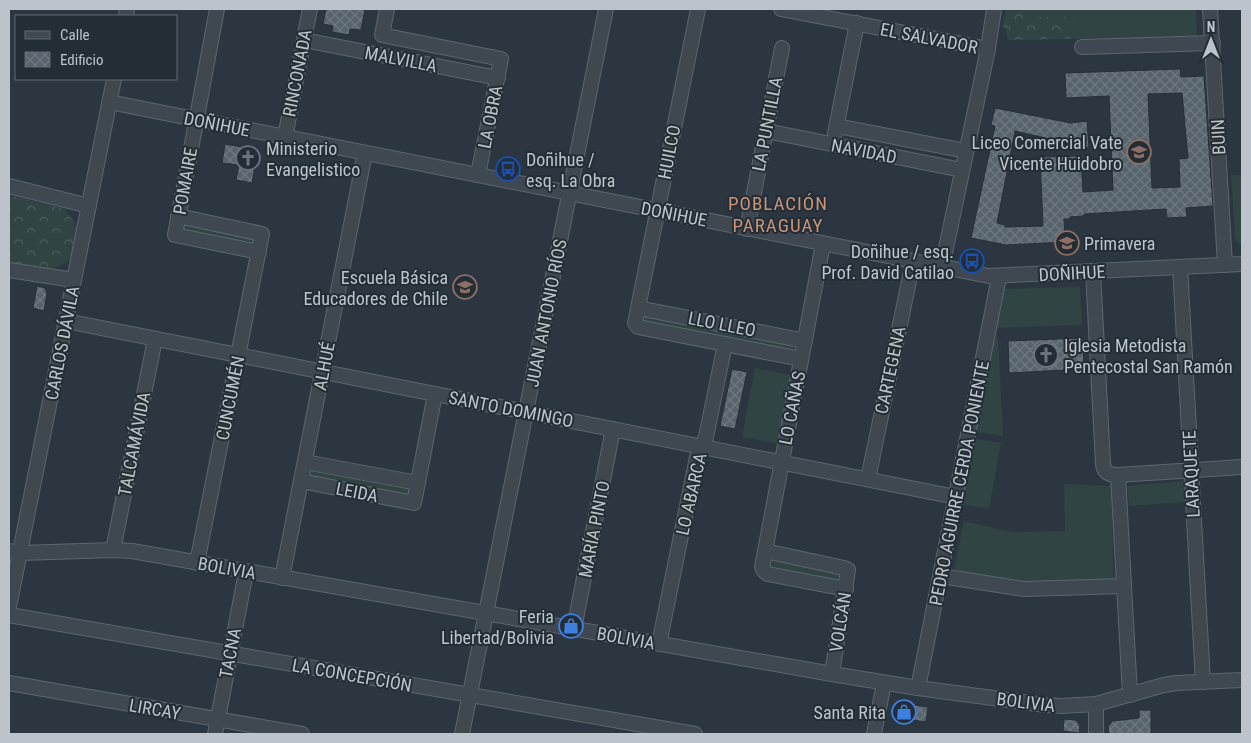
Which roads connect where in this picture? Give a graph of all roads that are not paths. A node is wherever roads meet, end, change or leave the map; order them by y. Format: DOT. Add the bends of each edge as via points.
graph roads {
  1 [pos="218,9"];
  2 [pos="310,9"];
  3 [pos="387,9"];
  4 [pos="606,9"];
  5 [pos="698,9"];
  6 [pos="782,9"];
  7 [pos="994,9"];
  8 [pos="1210,9"];
  9 [pos="821,12"];
  10 [pos="858,24"];
  11 [pos="304,40"];
  12 [pos="1213,43"];
  13 [pos="1082,47"];
  14 [pos="782,48"];
  15 [pos="988,49"];
  16 [pos="501,59"];
  17 [pos="498,78"];
  18 [pos="114,80"];
  19 [pos="109,102"];
  20 [pos="196,119"];
  21 [pos="837,126"];
  22 [pos="766,131"];
  23 [pos="285,137"];
  24 [pos="833,145"];
  25 [pos="966,151"];
  26 [pos="365,153"];
  27 [pos="962,170"];
  28 [pos="478,175"];
  29 [pos="9,186"];
  30 [pos="569,193"];
  31 [pos="89,206"];
  32 [pos="658,211"];
  33 [pos="178,216"];
  34 [pos="747,229"];
  35 [pos="823,244"];
  36 [pos="259,252"];
  37 [pos="913,262"];
  38 [pos="1242,264"];
  39 [pos="1225,265"];
  40 [pos="942,267"];
  41 [pos="1180,267"];
  42 [pos="9,270"];
  43 [pos="1094,271"];
  44 [pos="998,277"];
  45 [pos="74,280"];
  46 [pos="638,308"];
  47 [pos="66,321"];
  48 [pos="636,325"];
  49 [pos="155,339"];
  50 [pos="805,341"];
  51 [pos="725,344"];
  52 [pos="238,355"];
  53 [pos="801,359"];
  54 [pos="322,372"];
  55 [pos="435,394"];
  56 [pos="526,412"];
  57 [pos="614,429"];
  58 [pos="702,447"];
  59 [pos="305,462"];
  60 [pos="782,462"];
  61 [pos="1242,467"];
  62 [pos="1191,470"];
  63 [pos="1112,473"];
  64 [pos="868,480"];
  65 [pos="301,481"];
  66 [pos="418,483"];
  67 [pos="956,497"];
  68 [pos="113,550"];
  69 [pos="765,551"];
  70 [pos="14,552"];
  71 [pos="197,563"];
  72 [pos="246,572"];
  73 [pos="940,576"];
  74 [pos="282,578"];
  75 [pos="1124,586"];
  76 [pos="846,589"];
  77 [pos="9,607"];
  78 [pos="486,614"];
  79 [pos="9,615"];
  80 [pos="574,629"];
  81 [pos="659,644"];
  82 [pos="230,653"];
  83 [pos="832,674"];
  84 [pos="1242,680"];
  85 [pos="1203,682"];
  86 [pos="9,683"];
  87 [pos="884,683"];
  88 [pos="918,688"];
  89 [pos="470,695"];
  90 [pos="1130,696"];
  91 [pos="1096,704"];
  92 [pos="218,720"];
  93 [pos="215,734"];
  94 [pos="302,734"];
  95 [pos="462,734"];
  96 [pos="695,734"];
  97 [pos="874,734"];
  98 [pos="1096,734"];
  1 -- 20 [label="street, POMAIRE"];
  2 -- 11 [label="street, RINCONADA"];
  3 -- 16 [label="street, MALVILLA" via="382,35"];
  4 -- 30 [label="street, JUAN ANTONIO RÍOS"];
  5 -- 32 [label="street, HUILCO"];
  6 -- 9 [label="street, EL SALVADOR"];
  7 -- 15 [label="street"];
  8 -- 12 [label="street, BUIN"];
  9 -- 10 [label="street, EL SALVADOR"];
  10 -- 15 [label="street, EL SALVADOR"];
  10 -- 21 [label="street"];
  11 -- 17 [label="street, MALVILLA"];
  11 -- 23 [label="street, RINCONADA"];
  12 -- 13 [label="street"];
  12 -- 39 [label="street, BUIN"];
  14 -- 22 [label="street, LA PUNTILLA"];
  15 -- 25 [label="street"];
  16 -- 17 [label="street, LA OBRA"];
  17 -- 28 [label="street, LA OBRA"];
  18 -- 19 [label="street, CARLOS DÁVILA"];
  19 -- 20 [label="street, DOÑIHUE"];
  19 -- 31 [label="street, CARLOS DÁVILA"];
  20 -- 23 [label="street, DOÑIHUE"];
  20 -- 33 [label="street, POMAIRE"];
  21 -- 24 [label="street"];
  21 -- 25 [label="street, NAVIDAD"];
  22 -- 24 [label="street, NAVIDAD"];
  22 -- 34 [label="street, LA PUNTILLA"];
  23 -- 26 [label="street, DOÑIHUE"];
  24 -- 27 [label="street, NAVIDAD"];
  25 -- 27 [label="street"];
  26 -- 28 [label="street, DOÑIHUE"];
  26 -- 54 [label="street, ALHUÉ"];
  27 -- 40 [label="street"];
  28 -- 30 [label="street, DOÑIHUE"];
  29 -- 31 [label="street"];
  30 -- 32 [label="street, DOÑIHUE"];
  30 -- 56 [label="street, JUAN ANTONIO RÍOS"];
  31 -- 45 [label="street, CARLOS DÁVILA"];
  32 -- 34 [label="street, DOÑIHUE"];
  32 -- 46 [label="street, HUILCO"];
  33 -- 36 [label="street, CUNCUMÉN" via="262,234"];
  33 -- 36 [label="street, POMAIRE" via="175,235"];
  34 -- 35 [label="street, DOÑIHUE"];
  35 -- 37 [label="street, DOÑIHUE"];
  35 -- 50 [label="street, LO CAÑAS"];
  36 -- 52 [label="street, CUNCUMÉN"];
  37 -- 40 [label="street, DOÑIHUE"];
  37 -- 64 [label="street, CARTEGENA"];
  38 -- 39 [label="street, DOÑIHUE"];
  39 -- 41 [label="street, DOÑIHUE"];
  40 -- 44 [label="street, DOÑIHUE"];
  41 -- 43 [label="street, DOÑIHUE"];
  41 -- 62 [label="street, LARAQUETE"];
  42 -- 45 [label="street"];
  43 -- 44 [label="street, DOÑIHUE"];
  43 -- 63 [label="street" via="1103,464"];
  44 -- 67 [label="street, PEDRO AGUIRRE CERDA PONIENTE"];
  45 -- 47 [label="street, CARLOS DÁVILA"];
  46 -- 48 [label="street, HUILCO"];
  46 -- 50 [label="street, LLO LLEO"];
  47 -- 49 [label="street, SANTO DOMINGO"];
  47 -- 70 [label="street, CARLOS DÁVILA"];
  48 -- 51 [label="street, LLO LLEO"];
  49 -- 52 [label="street, SANTO DOMINGO"];
  49 -- 68 [label="street, TALCAMÁVIDA"];
  50 -- 53 [label="street, LO CAÑAS"];
  51 -- 53 [label="street, LLO LLEO"];
  51 -- 58 [label="street, LO ABARCA"];
  52 -- 54 [label="street, SANTO DOMINGO"];
  52 -- 71 [label="street, CUNCUMÉN"];
  53 -- 60 [label="street, LO CAÑAS"];
  54 -- 55 [label="street, SANTO DOMINGO"];
  54 -- 59 [label="street, ALHUÉ"];
  55 -- 56 [label="street, SANTO DOMINGO"];
  55 -- 66 [label="street"];
  56 -- 57 [label="street, SANTO DOMINGO"];
  56 -- 78 [label="street, JUAN ANTONIO RÍOS"];
  57 -- 58 [label="street, SANTO DOMINGO"];
  57 -- 80 [label="street, MARÍA PINTO"];
  58 -- 60 [label="street, SANTO DOMINGO"];
  58 -- 81 [label="street, LO ABARCA" via="697,458"];
  59 -- 65 [label="street, ALHUÉ"];
  59 -- 66 [label="street, LEIDA"];
  60 -- 64 [label="street, SANTO DOMINGO"];
  60 -- 69 [label="street, LO CAÑAS"];
  61 -- 62 [label="street"];
  62 -- 63 [label="street"];
  62 -- 85 [label="street, LARAQUETE"];
  63 -- 75 [label="street"];
  64 -- 67 [label="street, SANTO DOMINGO"];
  65 -- 66 [label="street, LEIDA" via="414,503"];
  65 -- 74 [label="street, ALHUÉ"];
  67 -- 73 [label="street, PEDRO AGUIRRE CERDA PONIENTE"];
  68 -- 70 [label="street, BOLIVIA"];
  68 -- 71 [label="street, BOLIVIA"];
  69 -- 76 [label="street, VOLCÁN" via="844,568 848,570"];
  69 -- 76 [label="street, LO CAÑAS" via="762,567 768,574"];
  70 -- 77 [label="street, CARLOS DÁVILA"];
  71 -- 72 [label="street, BOLIVIA"];
  72 -- 74 [label="street, BOLIVIA"];
  72 -- 82 [label="street, TACNA"];
  73 -- 75 [label="street" via="1024,589"];
  73 -- 88 [label="street, PEDRO AGUIRRE CERDA PONIENTE"];
  74 -- 78 [label="street, BOLIVIA"];
  75 -- 90 [label="street"];
  76 -- 83 [label="street, VOLCÁN"];
  78 -- 80 [label="street, BOLIVIA"];
  78 -- 89 [label="street, JUAN ANTONIO RÍOS"];
  79 -- 82 [label="street, LA CONCEPCIÓN"];
  80 -- 81 [label="street, BOLIVIA"];
  81 -- 83 [label="street, BOLIVIA"];
  82 -- 89 [label="street, LA CONCEPCIÓN"];
  82 -- 92 [label="street, TACNA"];
  83 -- 87 [label="street, BOLIVIA"];
  84 -- 85 [label="street, BOLIVIA"];
  85 -- 90 [label="street, BOLIVIA" via="1164,685"];
  86 -- 92 [label="street, LIRCAY"];
  87 -- 88 [label="street, BOLIVIA"];
  87 -- 97 [label="street"];
  88 -- 91 [label="street, BOLIVIA" via="1045,705"];
  89 -- 95 [label="street, JUAN ANTONIO RÍOS"];
  89 -- 96 [label="street, LA CONCEPCIÓN"];
  90 -- 91 [label="street, BOLIVIA"];
  91 -- 98 [label="street"];
  92 -- 93 [label="street, TACNA"];
  92 -- 94 [label="street, LIRCAY"];
}
